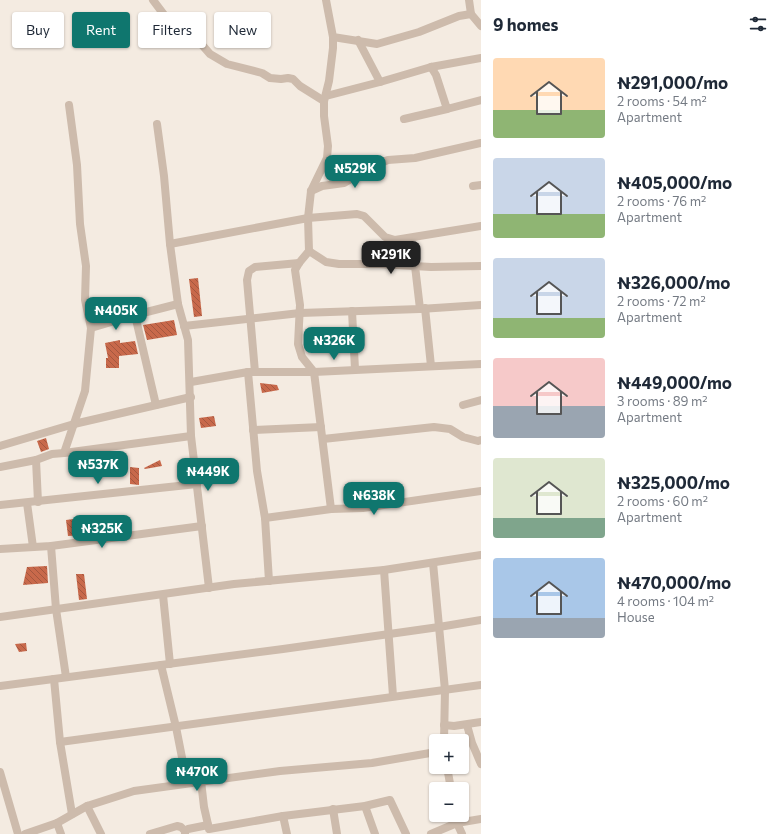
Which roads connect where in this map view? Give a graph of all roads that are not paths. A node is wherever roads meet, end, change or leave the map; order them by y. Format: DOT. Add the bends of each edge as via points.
graph roads {
  1 [pos="153,0"];
  2 [pos="326,0"];
  3 [pos="469,0"];
  4 [pos="471,14"];
  5 [pos="481,26"];
  6 [pos="333,37"];
  7 [pos="358,40"];
  8 [pos="481,58"];
  9 [pos="431,67"];
  10 [pos="380,82"];
  11 [pos="325,98"];
  12 [pos="481,100"];
  13 [pos="69,106"];
  14 [pos="446,109"];
  15 [pos="404,119"];
  16 [pos="157,124"];
  17 [pos="481,143"];
  18 [pos="311,191"];
  19 [pos="308,218"];
  20 [pos="481,226"];
  21 [pos="170,244"];
  22 [pos="309,251"];
  23 [pos="298,263"];
  24 [pos="415,266"];
  25 [pos="481,266"];
  26 [pos="178,304"];
  27 [pos="481,305"];
  28 [pos="423,309"];
  29 [pos="352,311"];
  30 [pos="300,313"];
  31 [pos="135,315"];
  32 [pos="250,319"];
  33 [pos="184,326"];
  34 [pos="91,328"];
  35 [pos="481,364"];
  36 [pos="431,366"];
  37 [pos="355,369"];
  38 [pos="252,372"];
  39 [pos="314,372"];
  40 [pos="190,382"];
  41 [pos="191,397"];
  42 [pos="481,400"];
  43 [pos="156,405"];
  44 [pos="463,405"];
  45 [pos="74,424"];
  46 [pos="321,427"];
  47 [pos="253,430"];
  48 [pos="191,436"];
  49 [pos="323,439"];
  50 [pos="481,440"];
  51 [pos="0,446"];
  52 [pos="64,453"];
  53 [pos="36,460"];
  54 [pos="0,467"];
  55 [pos="197,484"];
  56 [pos="481,491"];
  57 [pos="38,502"];
  58 [pos="27,503"];
  59 [pos="0,505"];
  60 [pos="331,510"];
  61 [pos="265,518"];
  62 [pos="202,526"];
  63 [pos="51,546"];
  64 [pos="33,547"];
  65 [pos="0,549"];
  66 [pos="481,555"];
  67 [pos="434,562"];
  68 [pos="384,570"];
  69 [pos="269,581"];
  70 [pos="210,588"];
  71 [pos="163,595"];
  72 [pos="56,609"];
  73 [pos="0,618"];
  74 [pos="481,620"];
  75 [pos="439,627"];
  76 [pos="388,634"];
  77 [pos="166,664"];
  78 [pos="66,677"];
  79 [pos="54,679"];
  80 [pos="481,685"];
  81 [pos="0,686"];
  82 [pos="445,690"];
  83 [pos="394,696"];
  84 [pos="481,722"];
  85 [pos="444,725"];
  86 [pos="467,725"];
  87 [pos="176,727"];
  88 [pos="444,734"];
  89 [pos="60,742"];
  90 [pos="429,753"];
  91 [pos="481,764"];
  92 [pos="0,772"];
  93 [pos="201,782"];
  94 [pos="187,783"];
  95 [pos="3,794"];
  96 [pos="87,806"];
  97 [pos="365,806"];
  98 [pos="333,809"];
  99 [pos="72,814"];
  100 [pos="283,816"];
  101 [pos="469,819"];
  102 [pos="481,819"];
  103 [pos="451,822"];
  104 [pos="457,822"];
  105 [pos="57,823"];
  106 [pos="209,829"];
  107 [pos="185,832"];
  108 [pos="18,834"];
  109 [pos="25,834"];
  110 [pos="61,834"];
  111 [pos="101,834"];
  112 [pos="150,834"];
  113 [pos="286,834"];
  114 [pos="337,834"];
  115 [pos="375,834"];
  116 [pos="406,834"];
  117 [pos="431,834"];
  118 [pos="462,834"];
  1 -- 11 [label="street" via="176,26 196,38 210,54 221,61 262,73 270,78 293,79 300,86"];
  2 -- 6 [label="street"];
  3 -- 4 [label="street"];
  4 -- 5 [label="street"];
  4 -- 7 [label="street" via="377,44"];
  6 -- 7 [label="street"];
  6 -- 11 [label="street" via="334,48"];
  7 -- 10 [label="street"];
  8 -- 9 [label="street"];
  9 -- 10 [label="street"];
  9 -- 14 [label="street" via="436,75"];
  10 -- 11 [label="street"];
  11 -- 18 [label="street" via="327,158"];
  12 -- 14 [label="street"];
  13 -- 34 [label="street" via="86,266 86,300"];
  14 -- 15 [label="street"];
  16 -- 21 [label="street"];
  17 -- 18 [label="street" via="415,158 388,160 344,184 322,186"];
  18 -- 19 [label="street"];
  19 -- 20 [label="street" via="357,214 364,216 385,237 395,240"];
  19 -- 21 [label="street"];
  19 -- 22 [label="street"];
  21 -- 26 [label="street"];
  22 -- 23 [label="street"];
  22 -- 24 [label="street" via="326,262 338,264"];
  23 -- 30 [label="street" via="295,270"];
  23 -- 32 [label="street" via="255,267 249,271 246,280"];
  24 -- 25 [label="street"];
  24 -- 28 [label="street"];
  26 -- 31 [label="street"];
  26 -- 33 [label="street"];
  27 -- 28 [label="street"];
  28 -- 29 [label="street"];
  28 -- 36 [label="street"];
  29 -- 30 [label="street"];
  29 -- 37 [label="street"];
  30 -- 32 [label="street"];
  30 -- 39 [label="street" via="298,344 302,357"];
  31 -- 34 [label="street"];
  31 -- 43 [label="street"];
  32 -- 33 [label="street"];
  32 -- 38 [label="street"];
  33 -- 40 [label="street" via="188,340"];
  34 -- 45 [label="street" via="85,391"];
  35 -- 36 [label="street"];
  36 -- 37 [label="street"];
  37 -- 39 [label="street"];
  38 -- 39 [label="street"];
  38 -- 40 [label="street"];
  38 -- 47 [label="street"];
  39 -- 46 [label="street"];
  40 -- 41 [label="street"];
  41 -- 43 [label="street"];
  41 -- 48 [label="street"];
  42 -- 44 [label="street"];
  43 -- 45 [label="street"];
  45 -- 51 [label="street"];
  45 -- 52 [label="street"];
  46 -- 47 [label="street"];
  46 -- 49 [label="street"];
  47 -- 61 [label="street"];
  48 -- 52 [label="street"];
  48 -- 55 [label="street"];
  49 -- 50 [label="street" via="434,427 450,429 463,437"];
  49 -- 60 [label="street"];
  52 -- 53 [label="street"];
  53 -- 54 [label="street"];
  53 -- 57 [label="street"];
  55 -- 57 [label="street"];
  55 -- 62 [label="street"];
  56 -- 60 [label="street" via="363,508"];
  57 -- 58 [label="street"];
  58 -- 59 [label="street"];
  58 -- 64 [label="street"];
  60 -- 61 [label="street"];
  61 -- 69 [label="street"];
  62 -- 63 [label="street"];
  62 -- 70 [label="street"];
  63 -- 64 [label="street"];
  63 -- 72 [label="street"];
  64 -- 65 [label="street"];
  66 -- 67 [label="street"];
  67 -- 68 [label="street"];
  67 -- 75 [label="street"];
  68 -- 69 [label="street"];
  68 -- 76 [label="street"];
  69 -- 70 [label="street"];
  70 -- 71 [label="street"];
  71 -- 72 [label="street"];
  71 -- 77 [label="street"];
  72 -- 73 [label="street"];
  72 -- 78 [label="street"];
  74 -- 75 [label="street"];
  75 -- 76 [label="street"];
  75 -- 82 [label="street"];
  76 -- 77 [label="street"];
  76 -- 83 [label="street"];
  77 -- 78 [label="street"];
  77 -- 87 [label="street"];
  78 -- 79 [label="street"];
  79 -- 81 [label="street"];
  79 -- 89 [label="street"];
  80 -- 82 [label="street"];
  82 -- 83 [label="street"];
  82 -- 85 [label="street"];
  83 -- 87 [label="street"];
  84 -- 86 [label="street"];
  85 -- 86 [label="street"];
  85 -- 88 [label="street"];
  86 -- 91 [label="street"];
  87 -- 89 [label="street"];
  87 -- 94 [label="street"];
  89 -- 99 [label="street"];
  90 -- 93 [label="street" via="372,763 280,771"];
  92 -- 95 [label="street"];
  93 -- 94 [label="street"];
  93 -- 106 [label="street"];
  94 -- 96 [label="street" via="134,791"];
  95 -- 108 [label="street"];
  96 -- 99 [label="street"];
  96 -- 111 [label="street"];
  97 -- 98 [label="street"];
  97 -- 115 [label="street"];
  97 -- 116 [label="street" via="390,800"];
  98 -- 100 [label="street"];
  98 -- 114 [label="street"];
  99 -- 105 [label="street"];
  100 -- 106 [label="street"];
  100 -- 113 [label="street"];
  101 -- 102 [label="street"];
  103 -- 117 [label="street"];
  104 -- 118 [label="street"];
  105 -- 109 [label="street"];
  105 -- 110 [label="street"];
  106 -- 107 [label="street" via="188,829"];
  107 -- 112 [label="street" via="177,826"];
}
